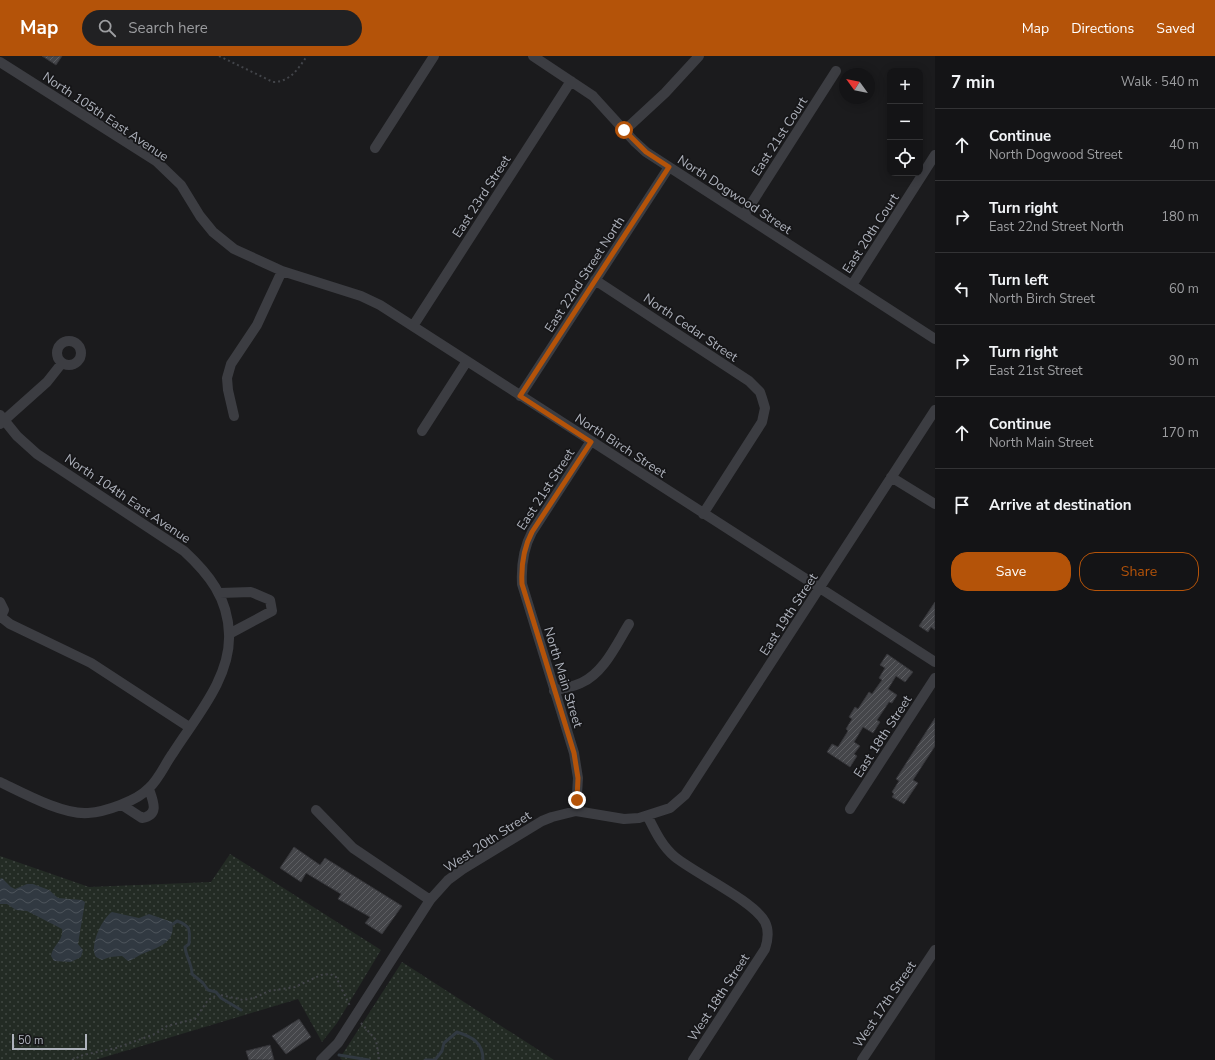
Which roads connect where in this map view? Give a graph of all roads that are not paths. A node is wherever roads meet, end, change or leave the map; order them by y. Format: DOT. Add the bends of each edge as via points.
graph roads {
  1 [pos="434,56"];
  2 [pos="533,56"];
  3 [pos="699,56"];
  4 [pos="0,62"];
  5 [pos="836,71"];
  6 [pos="571,81"];
  7 [pos="624,130"];
  8 [pos="375,148"];
  9 [pos="935,155"];
  10 [pos="669,167"];
  11 [pos="744,215"];
  12 [pos="282,271"];
  13 [pos="596,280"];
  14 [pos="852,284"];
  15 [pos="413,326"];
  16 [pos="935,339"];
  17 [pos="467,361"];
  18 [pos="62,363"];
  19 [pos="520,396"];
  20 [pos="935,410"];
  21 [pos="234,416"];
  22 [pos="1,420"];
  23 [pos="422,431"];
  24 [pos="591,442"];
  25 [pos="891,476"];
  26 [pos="935,504"];
  27 [pos="703,514"];
  28 [pos="524,552"];
  29 [pos="820,589"];
  30 [pos="220,593"];
  31 [pos="0,602"];
  32 [pos="1,618"];
  33 [pos="629,624"];
  34 [pos="229,634"];
  35 [pos="935,662"];
  36 [pos="935,678"];
  37 [pos="554,691"];
  38 [pos="189,727"];
  39 [pos="0,782"];
  40 [pos="149,789"];
  41 [pos="122,805"];
  42 [pos="850,809"];
  43 [pos="316,810"];
  44 [pos="576,811"];
  45 [pos="648,817"];
  46 [pos="430,900"];
  47 [pos="935,950"];
  48 [pos="321,1060"];
  49 [pos="693,1060"];
  50 [pos="862,1060"];
  1 -- 8 [label="street"];
  2 -- 6 [label="street, North Dogwood Street"];
  3 -- 7 [label="street" via="665,94"];
  4 -- 12 [label="street, North 105th East Avenue" via="156,161 181,185 200,216 222,241 255,260"];
  5 -- 11 [label="street, East 21st Court"];
  6 -- 7 [label="street, North Dogwood Street" via="593,96"];
  6 -- 15 [label="street, East 23rd Street"];
  7 -- 10 [label="street, North Dogwood Street" via="646,152"];
  9 -- 14 [label="street, East 20th Court"];
  10 -- 11 [label="street, North Dogwood Street"];
  10 -- 13 [label="street, East 22nd Street North"];
  11 -- 14 [label="street, North Dogwood Street"];
  12 -- 15 [label="street, North Birch Street" via="361,296"];
  12 -- 21 [label="street" via="257,325 231,364 227,378"];
  13 -- 19 [label="street, East 22nd Street North"];
  13 -- 27 [label="street, North Cedar Street" via="749,381 760,392 764,404 764,416 760,427"];
  14 -- 16 [label="street, North Dogwood Street"];
  15 -- 17 [label="street, North Birch Street"];
  17 -- 19 [label="street, North Birch Street"];
  17 -- 23 [label="street"];
  18 -- 22 [label="street" via="47,382"];
  19 -- 24 [label="street, North Birch Street"];
  20 -- 25 [label="street, East 19th Street"];
  22 -- 30 [label="street, North 104th East Avenue" via="37,454 184,551 204,570"];
  24 -- 27 [label="street, North Birch Street"];
  24 -- 28 [label="street, East 21st Street" via="532,532"];
  25 -- 26 [label="street"];
  25 -- 29 [label="street, East 19th Street"];
  27 -- 29 [label="street, North Birch Street"];
  28 -- 37 [label="street, North Main Street" via="522,584"];
  29 -- 35 [label="street, North Birch Street"];
  29 -- 45 [label="street, East 19th Street" via="684,794 670,808"];
  30 -- 34 [label="street, North 104th East Avenue"];
  30 -- 34 [label="street" via="252,592 270,600 272,611"];
  31 -- 32 [label="street" via="4,610"];
  32 -- 38 [label="street" via="91,663"];
  33 -- 37 [label="street" via="611,654 596,672 582,683"];
  34 -- 38 [label="street, North 104th East Avenue" via="225,664 209,697"];
  36 -- 42 [label="street, East 18th Street"];
  37 -- 44 [label="street, North Main Street" via="577,765"];
  38 -- 40 [label="street, North 104th East Avenue"];
  39 -- 41 [label="street" via="63,809 88,813"];
  40 -- 41 [label="street"];
  40 -- 41 [label="street" via="154,804 153,811 148,817 142,818"];
  43 -- 46 [label="street" via="354,848"];
  44 -- 45 [label="street, East 19th Street" via="624,818"];
  44 -- 46 [label="street, West 20th Street" via="542,821 463,869 448,880"];
  45 -- 49 [label="street, West 18th Street" via="666,849 749,905 765,922 767,931 765,949"];
  46 -- 48 [label="street, West 20th Street" via="338,1043"];
  47 -- 50 [label="street, West 17th Street"];
}
